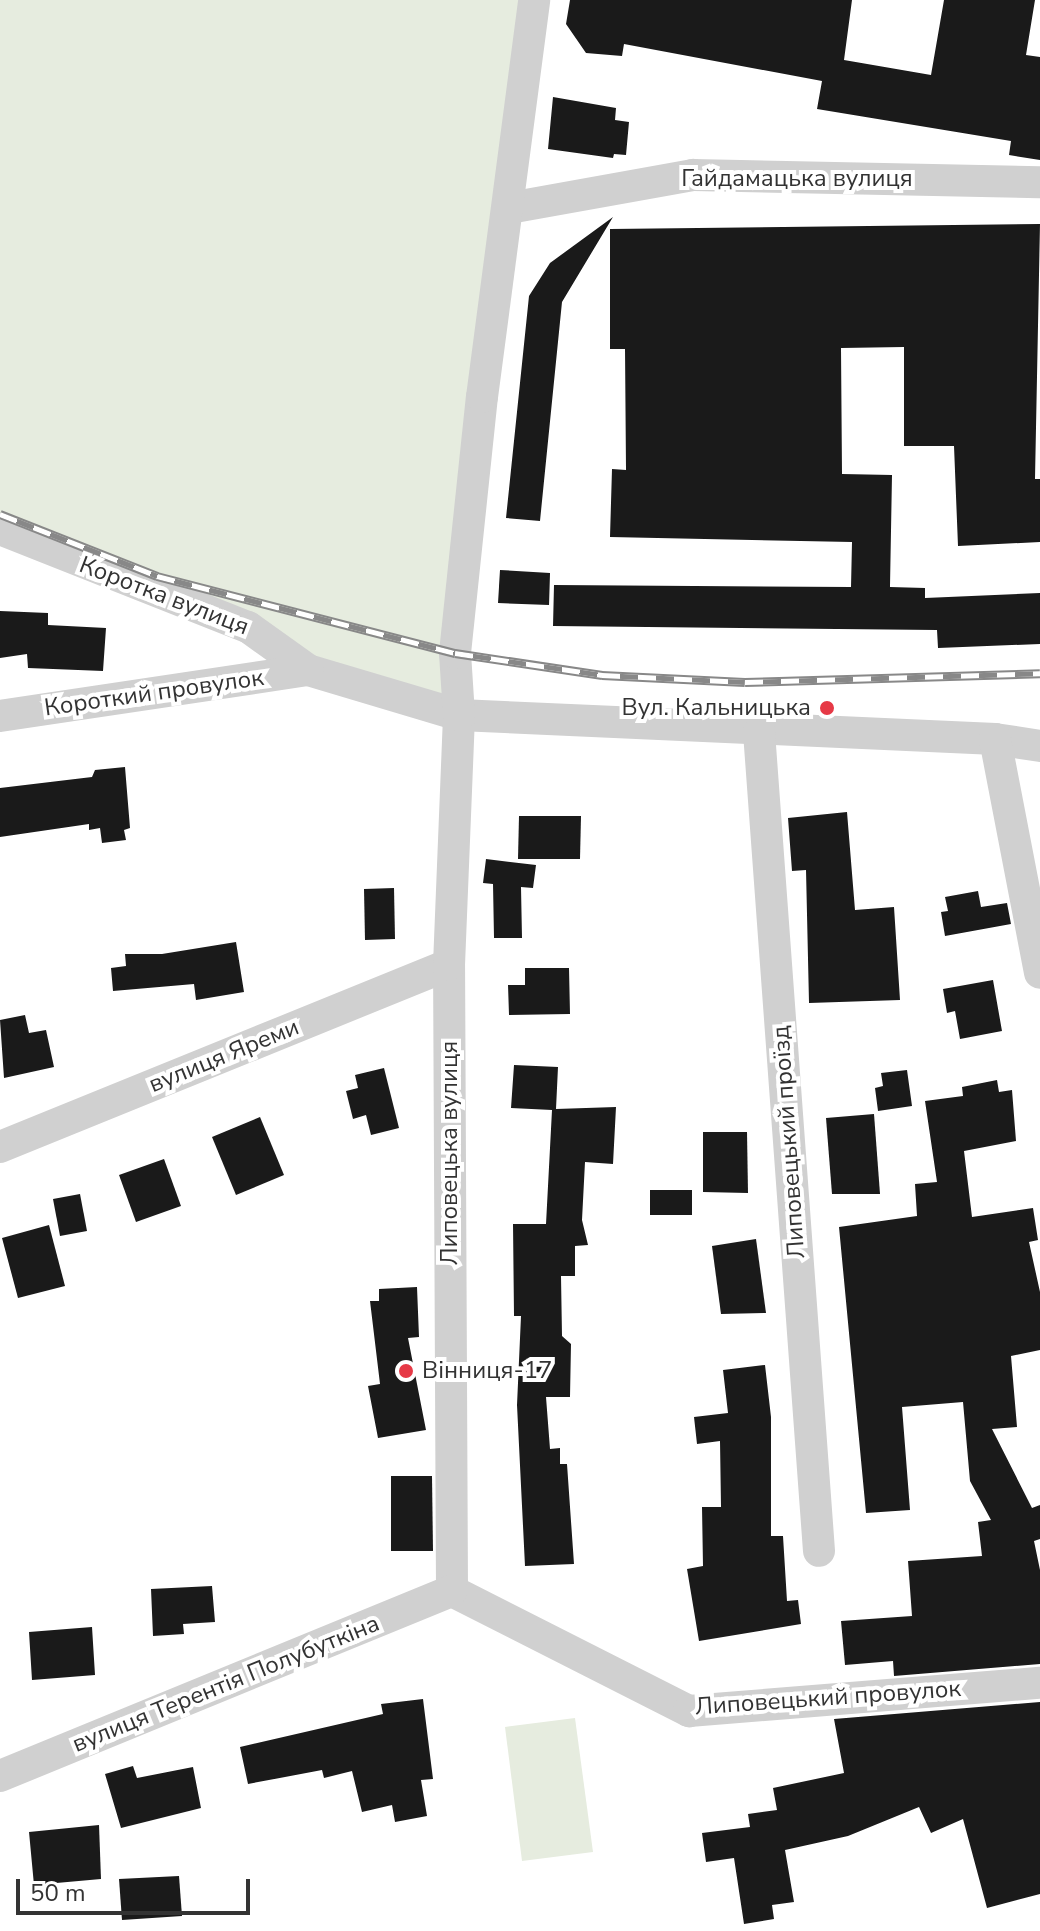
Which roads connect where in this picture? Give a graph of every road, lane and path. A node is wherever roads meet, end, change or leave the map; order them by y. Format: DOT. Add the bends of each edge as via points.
graph roads {
  1 [pos="534,0"];
  2 [pos="1040,182"];
  3 [pos="509,208"];
  4 [pos="0,529"];
  5 [pos="308,670"];
  6 [pos="459,715"];
  7 [pos="0,716"];
  8 [pos="759,732"];
  9 [pos="995,739"];
  10 [pos="1040,746"];
  11 [pos="449,965"];
  12 [pos="1040,973"];
  13 [pos="0,1147"];
  14 [pos="819,1551"];
  15 [pos="452,1591"];
  16 [pos="1040,1683"];
  17 [pos="0,1776"];
  1 -- 3 [label="street, Липовецька вулиця"];
  2 -- 3 [label="street, Гайдамацька вулиця" via="693,175"];
  3 -- 6 [label="street, Липовецька вулиця" via="465,536 455,653"];
  4 -- 5 [label="street, Коротка вулиця" via="248,627"];
  5 -- 6 [label="street, Коротка вулиця"];
  5 -- 7 [label="street, Короткий провулок"];
  6 -- 8 [label="street, Коротка вулиця"];
  6 -- 11 [label="street, Липовецька вулиця"];
  8 -- 9 [label="street, Коротка вулиця"];
  8 -- 14 [label="street, Липовецький проїзд"];
  9 -- 10 [label="street, Коротка вулиця"];
  9 -- 12 [label="street"];
  11 -- 13 [label="street, вулиця Яреми"];
  11 -- 15 [label="street, Липовецька вулиця"];
  15 -- 16 [label="street, Липовецький провулок" via="689,1711"];
  15 -- 17 [label="street, вулиця Терентія Полубуткіна"];
}
